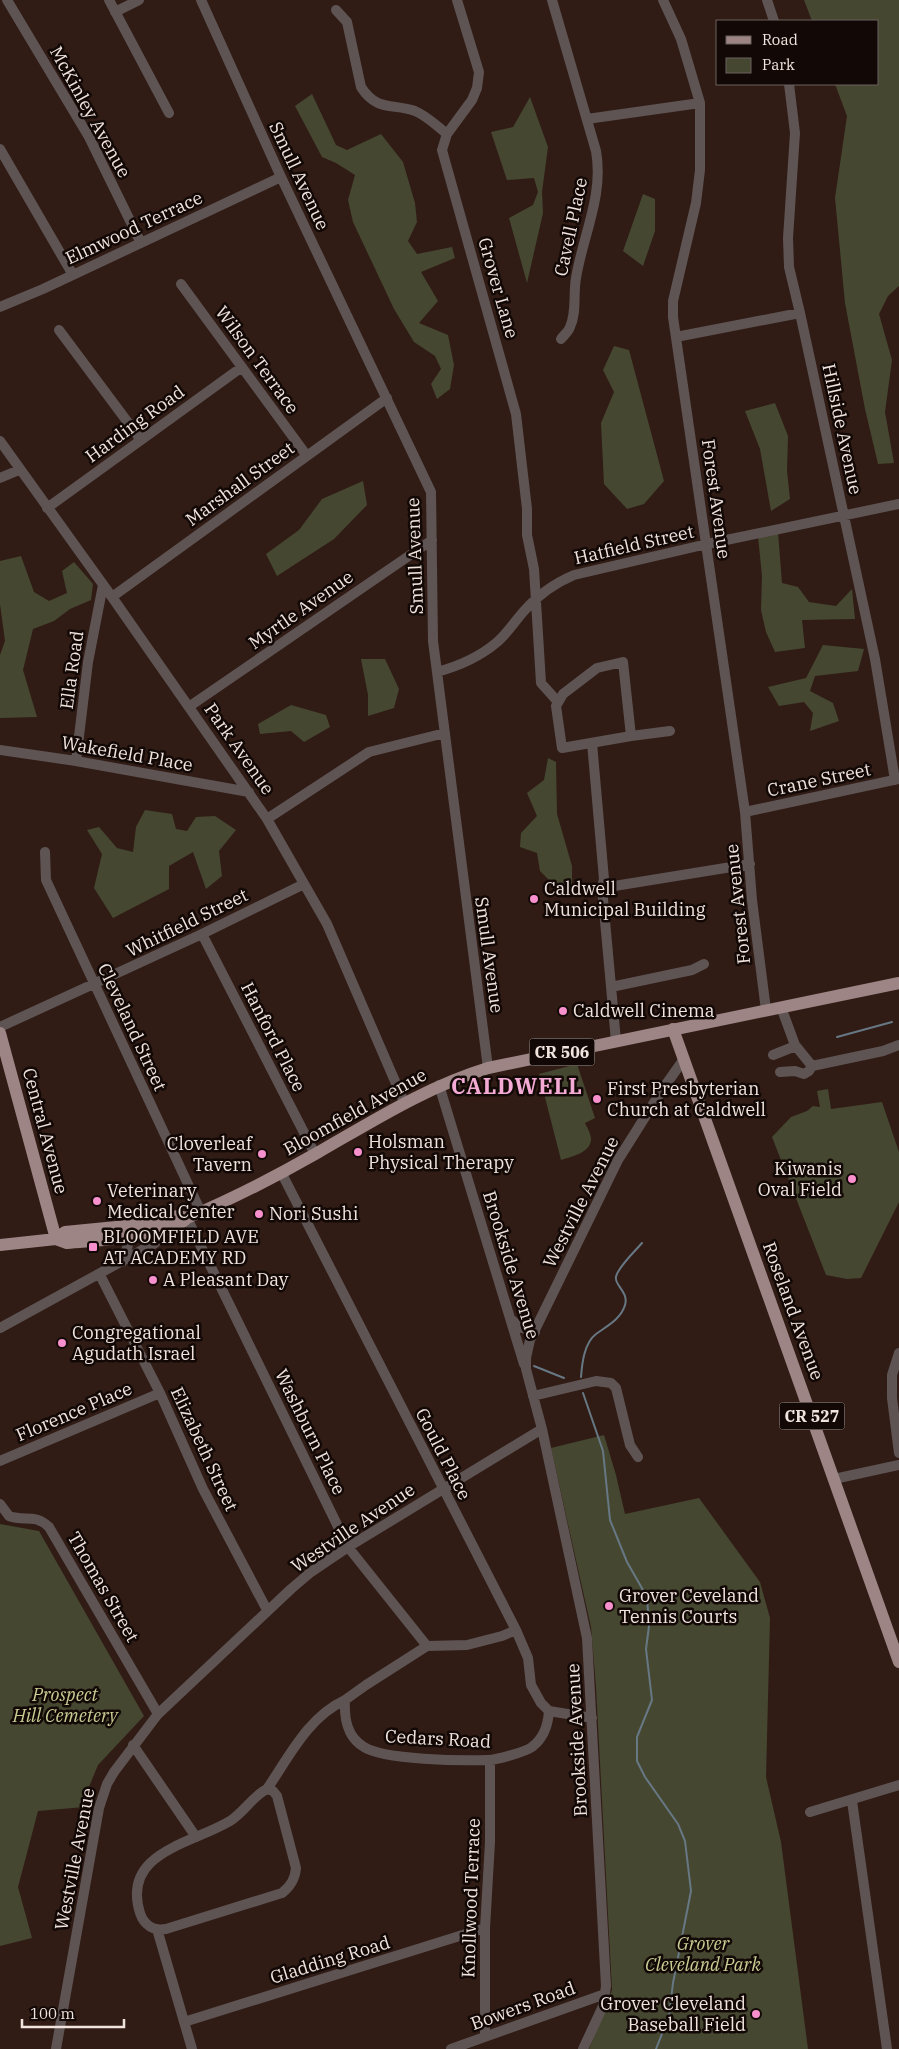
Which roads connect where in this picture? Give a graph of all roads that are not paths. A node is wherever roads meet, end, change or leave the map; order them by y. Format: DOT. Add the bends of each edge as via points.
graph roads {
  1 [pos="7,0"];
  2 [pos="109,0"];
  3 [pos="139,0"];
  4 [pos="200,0"];
  5 [pos="457,0"];
  6 [pos="552,0"];
  7 [pos="663,0"];
  8 [pos="767,0"];
  9 [pos="336,10"];
  10 [pos="115,12"];
  11 [pos="774,20"];
  12 [pos="789,85"];
  13 [pos="700,103"];
  14 [pos="169,113"];
  15 [pos="587,119"];
  16 [pos="447,134"];
  17 [pos="0,149"];
  18 [pos="281,177"];
  19 [pos="142,242"];
  20 [pos="73,275"];
  21 [pos="181,284"];
  22 [pos="0,306"];
  23 [pos="800,313"];
  24 [pos="59,330"];
  25 [pos="676,337"];
  26 [pos="561,339"];
  27 [pos="242,367"];
  28 [pos="387,398"];
  29 [pos="141,440"];
  30 [pos="0,441"];
  31 [pos="307,456"];
  32 [pos="19,470"];
  33 [pos="0,478"];
  34 [pos="899,504"];
  35 [pos="47,508"];
  36 [pos="844,515"];
  37 [pos="432,540"];
  38 [pos="707,544"];
  39 [pos="103,584"];
  40 [pos="112,597"];
  41 [pos="536,598"];
  42 [pos="437,672"];
  43 [pos="558,702"];
  44 [pos="190,706"];
  45 [pos="670,730"];
  46 [pos="445,733"];
  47 [pos="631,736"];
  48 [pos="592,743"];
  49 [pos="0,750"];
  50 [pos="76,761"];
  51 [pos="897,779"];
  52 [pos="249,792"];
  53 [pos="745,812"];
  54 [pos="267,819"];
  55 [pos="45,852"];
  56 [pos="750,864"];
  57 [pos="304,884"];
  58 [pos="602,888"];
  59 [pos="202,934"];
  60 [pos="704,964"];
  61 [pos="899,983"];
  62 [pos="94,985"];
  63 [pos="611,987"];
  64 [pos="782,1007"];
  65 [pos="766,1010"];
  66 [pos="0,1026"];
  67 [pos="673,1029"];
  68 [pos="0,1033"];
  69 [pos="616,1040"];
  70 [pos="899,1046"];
  71 [pos="797,1049"];
  72 [pos="773,1055"];
  73 [pos="684,1059"];
  74 [pos="812,1066"];
  75 [pos="488,1068"];
  76 [pos="439,1085"];
  77 [pos="404,1102"];
  78 [pos="315,1154"];
  79 [pos="281,1172"];
  80 [pos="202,1212"];
  81 [pos="187,1218"];
  82 [pos="170,1228"];
  83 [pos="130,1231"];
  84 [pos="56,1239"];
  85 [pos="0,1245"];
  86 [pos="122,1262"];
  87 [pos="100,1275"];
  88 [pos="508,1316"];
  89 [pos="0,1328"];
  90 [pos="534,1332"];
  91 [pos="899,1353"];
  92 [pos="526,1369"];
  93 [pos="160,1393"];
  94 [pos="533,1396"];
  95 [pos="542,1429"];
  96 [pos="899,1453"];
  97 [pos="638,1457"];
  98 [pos="0,1461"];
  99 [pos="899,1465"];
  100 [pos="834,1479"];
  101 [pos="442,1488"];
  102 [pos="0,1504"];
  103 [pos="348,1547"];
  104 [pos="267,1610"];
  105 [pos="516,1630"];
  106 [pos="428,1646"];
  107 [pos="899,1662"];
  108 [pos="345,1700"];
  109 [pos="549,1711"];
  110 [pos="158,1714"];
  111 [pos="592,1718"];
  112 [pos="133,1745"];
  113 [pos="490,1760"];
  114 [pos="899,1785"];
  115 [pos="268,1789"];
  116 [pos="852,1801"];
  117 [pos="810,1812"];
  118 [pos="196,1837"];
  119 [pos="485,1928"];
  120 [pos="157,1929"];
  121 [pos="606,1994"];
  122 [pos="184,2022"];
  123 [pos="485,2037"];
  124 [pos="56,2049"];
  125 [pos="192,2049"];
  126 [pos="451,2049"];
  127 [pos="583,2049"];
  128 [pos="887,2049"];
  1 -- 19 [label="street, McKinley Avenue" via="89,137"];
  2 -- 10 [label="street"];
  3 -- 10 [label="street"];
  4 -- 18 [label="street, Smull Avenue"];
  5 -- 16 [label="street, Grover Lane" via="479,72 472,100"];
  6 -- 15 [label="street, Cavell Place"];
  7 -- 13 [label="street, Forest Avenue" via="681,39"];
  8 -- 11 [label="street"];
  9 -- 16 [label="street" via="347,22 366,94 382,105 415,111"];
  10 -- 14 [label="street"];
  12 -- 23 [label="street, Hillside Avenue" via="795,133 789,267"];
  13 -- 15 [label="street"];
  13 -- 25 [label="street, Forest Avenue" via="700,170 692,222 673,301"];
  15 -- 26 [label="street, Cavell Place" via="597,158 598,184 576,279 575,313 570,328"];
  16 -- 41 [label="street, Grover Lane" via="442,150 444,161 516,414"];
  17 -- 20 [label="street"];
  18 -- 19 [label="street, Elmwood Terrace"];
  18 -- 28 [label="street, Smull Avenue"];
  19 -- 20 [label="street, Elmwood Terrace"];
  20 -- 22 [label="street, Elmwood Terrace"];
  21 -- 27 [label="street, Wilson Terrace"];
  23 -- 25 [label="street"];
  23 -- 36 [label="street, Hillside Avenue"];
  24 -- 29 [label="street"];
  25 -- 38 [label="street, Forest Avenue"];
  27 -- 29 [label="street, Harding Road"];
  27 -- 31 [label="street, Wilson Terrace"];
  28 -- 31 [label="street, Marshall Street"];
  28 -- 37 [label="street, Smull Avenue" via="430,492"];
  29 -- 35 [label="street, Harding Road"];
  30 -- 32 [label="street, Park Avenue"];
  31 -- 40 [label="street, Marshall Street"];
  32 -- 33 [label="street"];
  32 -- 35 [label="street, Park Avenue"];
  34 -- 36 [label="street, Hatfield Street"];
  35 -- 39 [label="street, Park Avenue"];
  36 -- 38 [label="street, Hatfield Street"];
  36 -- 51 [label="street, Hillside Avenue"];
  37 -- 42 [label="street, Smull Avenue" via="433,641"];
  37 -- 44 [label="street, Myrtle Avenue"];
  38 -- 41 [label="street, Hatfield Street" via="585,571 559,582"];
  38 -- 53 [label="street, Forest Avenue"];
  39 -- 40 [label="street, Park Avenue"];
  39 -- 50 [label="street, Ella Road" via="88,662"];
  40 -- 44 [label="street, Park Avenue"];
  41 -- 42 [label="street, Hatfield Street" via="497,642 476,658"];
  41 -- 43 [label="street, Grover Lane" via="541,683"];
  42 -- 46 [label="street, Smull Avenue"];
  43 -- 47 [label="street" via="562,694 597,668 622,662"];
  43 -- 48 [label="street" via="562,748"];
  44 -- 52 [label="street, Park Avenue"];
  45 -- 47 [label="street"];
  46 -- 54 [label="street" via="369,752"];
  46 -- 75 [label="street, Smull Avenue"];
  47 -- 48 [label="street"];
  48 -- 58 [label="street" via="604,879"];
  49 -- 50 [label="street, Wakefield Place"];
  50 -- 52 [label="street, Wakefield Place"];
  51 -- 53 [label="street, Crane Street"];
  52 -- 54 [label="street, Park Avenue"];
  53 -- 56 [label="street, Forest Avenue"];
  54 -- 57 [label="street, Park Avenue"];
  55 -- 62 [label="street, Cleveland Street" via="46,880"];
  56 -- 58 [label="street"];
  56 -- 65 [label="street, Forest Avenue"];
  57 -- 59 [label="street, Whitfield Street"];
  57 -- 77 [label="street, Park Avenue" via="327,924"];
  58 -- 63 [label="street"];
  59 -- 62 [label="street, Whitfield Street"];
  59 -- 78 [label="street, Hanford Place"];
  60 -- 63 [label="street" via="692,970"];
  61 -- 64 [label="main road, Bloomfield Avenue / CR 506"];
  62 -- 66 [label="street, Whitfield Street"];
  62 -- 80 [label="street, Cleveland Street"];
  63 -- 69 [label="street"];
  64 -- 65 [label="main road, Bloomfield Avenue / CR 506"];
  64 -- 71 [label="street"];
  65 -- 67 [label="main road, Bloomfield Avenue / CR 506"];
  67 -- 69 [label="main road, Bloomfield Avenue / CR 506"];
  67 -- 73 [label="main road, Roseland Avenue / CR 527"];
  68 -- 84 [label="main road, Central Avenue"];
  69 -- 75 [label="main road, Bloomfield Avenue / CR 506"];
  70 -- 74 [label="street"];
  71 -- 72 [label="street" via="793,1047"];
  71 -- 74 [label="street"];
  71 -- 74 [label="street" via="799,1059 795,1065 780,1072 804,1074"];
  73 -- 90 [label="street, Westville Avenue" via="618,1160"];
  73 -- 100 [label="main road, Roseland Avenue / CR 527"];
  75 -- 76 [label="main road, Bloomfield Avenue / CR 506"];
  76 -- 77 [label="main road, Bloomfield Avenue / CR 506"];
  76 -- 88 [label="street, Brookside Avenue"];
  77 -- 78 [label="main road, Bloomfield Avenue / CR 506"];
  78 -- 79 [label="main road, Bloomfield Avenue / CR 506"];
  79 -- 80 [label="main road, Bloomfield Avenue / CR 506"];
  79 -- 101 [label="street, Gould Place"];
  80 -- 81 [label="main road, Bloomfield Avenue / CR 506"];
  81 -- 82 [label="main road, Bloomfield Avenue / CR 506"];
  81 -- 83 [label="main road, Bloomfield Avenue / CR 506" via="177,1216"];
  81 -- 103 [label="street, Washburn Place"];
  82 -- 83 [label="main road, Bloomfield Avenue / CR 506"];
  82 -- 86 [label="street" via="155,1243"];
  83 -- 84 [label="main road, Bloomfield Avenue / CR 506" via="67,1242"];
  83 -- 86 [label="street"];
  84 -- 85 [label="main road, Bloomfield Avenue / CR 506"];
  86 -- 87 [label="street"];
  87 -- 89 [label="street"];
  87 -- 93 [label="street, Elizabeth Street"];
  88 -- 90 [label="street" via="519,1327"];
  88 -- 92 [label="street, Brookside Avenue"];
  90 -- 92 [label="street, Westville Avenue" via="527,1348"];
  91 -- 96 [label="street" via="892,1375"];
  92 -- 94 [label="street, Westville Avenue"];
  93 -- 98 [label="street, Florence Place"];
  93 -- 104 [label="street, Elizabeth Street" via="203,1489"];
  94 -- 95 [label="street, Westville Avenue"];
  94 -- 97 [label="street" via="596,1381 611,1383 616,1388 630,1445"];
  95 -- 101 [label="street, Westville Avenue"];
  95 -- 111 [label="street, Brookside Avenue" via="587,1638"];
  99 -- 100 [label="street"];
  100 -- 107 [label="main road, Roseland Avenue / CR 527"];
  101 -- 103 [label="street, Westville Avenue"];
  101 -- 105 [label="street, Gould Place"];
  102 -- 110 [label="street, Thomas Street" via="9,1516 34,1518 49,1527"];
  103 -- 104 [label="street, Westville Avenue" via="311,1572"];
  103 -- 106 [label="street, Washburn Place"];
  104 -- 110 [label="street, Westville Avenue"];
  105 -- 106 [label="street" via="467,1644"];
  105 -- 109 [label="street, Gould Place" via="528,1658 533,1691"];
  106 -- 108 [label="street"];
  108 -- 113 [label="street, Cedars Road" via="347,1728 364,1747 381,1755"];
  108 -- 115 [label="street" via="305,1732"];
  109 -- 111 [label="street"];
  109 -- 113 [label="street, Cedars Road" via="542,1738 530,1749"];
  110 -- 112 [label="street, Westville Avenue"];
  111 -- 121 [label="street, Brookside Avenue"];
  112 -- 118 [label="street"];
  112 -- 124 [label="street, Westville Avenue" via="107,1784 99,1808"];
  113 -- 119 [label="street, Knollwood Terrace"];
  114 -- 116 [label="street"];
  115 -- 118 [label="street" via="237,1816"];
  115 -- 120 [label="street" via="278,1796 291,1844 296,1868 291,1884 282,1892 166,1930"];
  116 -- 117 [label="street"];
  116 -- 128 [label="street"];
  118 -- 120 [label="street" via="158,1856 141,1874 137,1903 144,1922"];
  119 -- 122 [label="street, Gladding Road"];
  119 -- 123 [label="street, Knollwood Terrace"];
  120 -- 122 [label="street"];
  121 -- 123 [label="street, Bowers Road"];
  121 -- 127 [label="street, Brookside Avenue"];
  122 -- 125 [label="street"];
  123 -- 126 [label="street, Bowers Road"];
}
